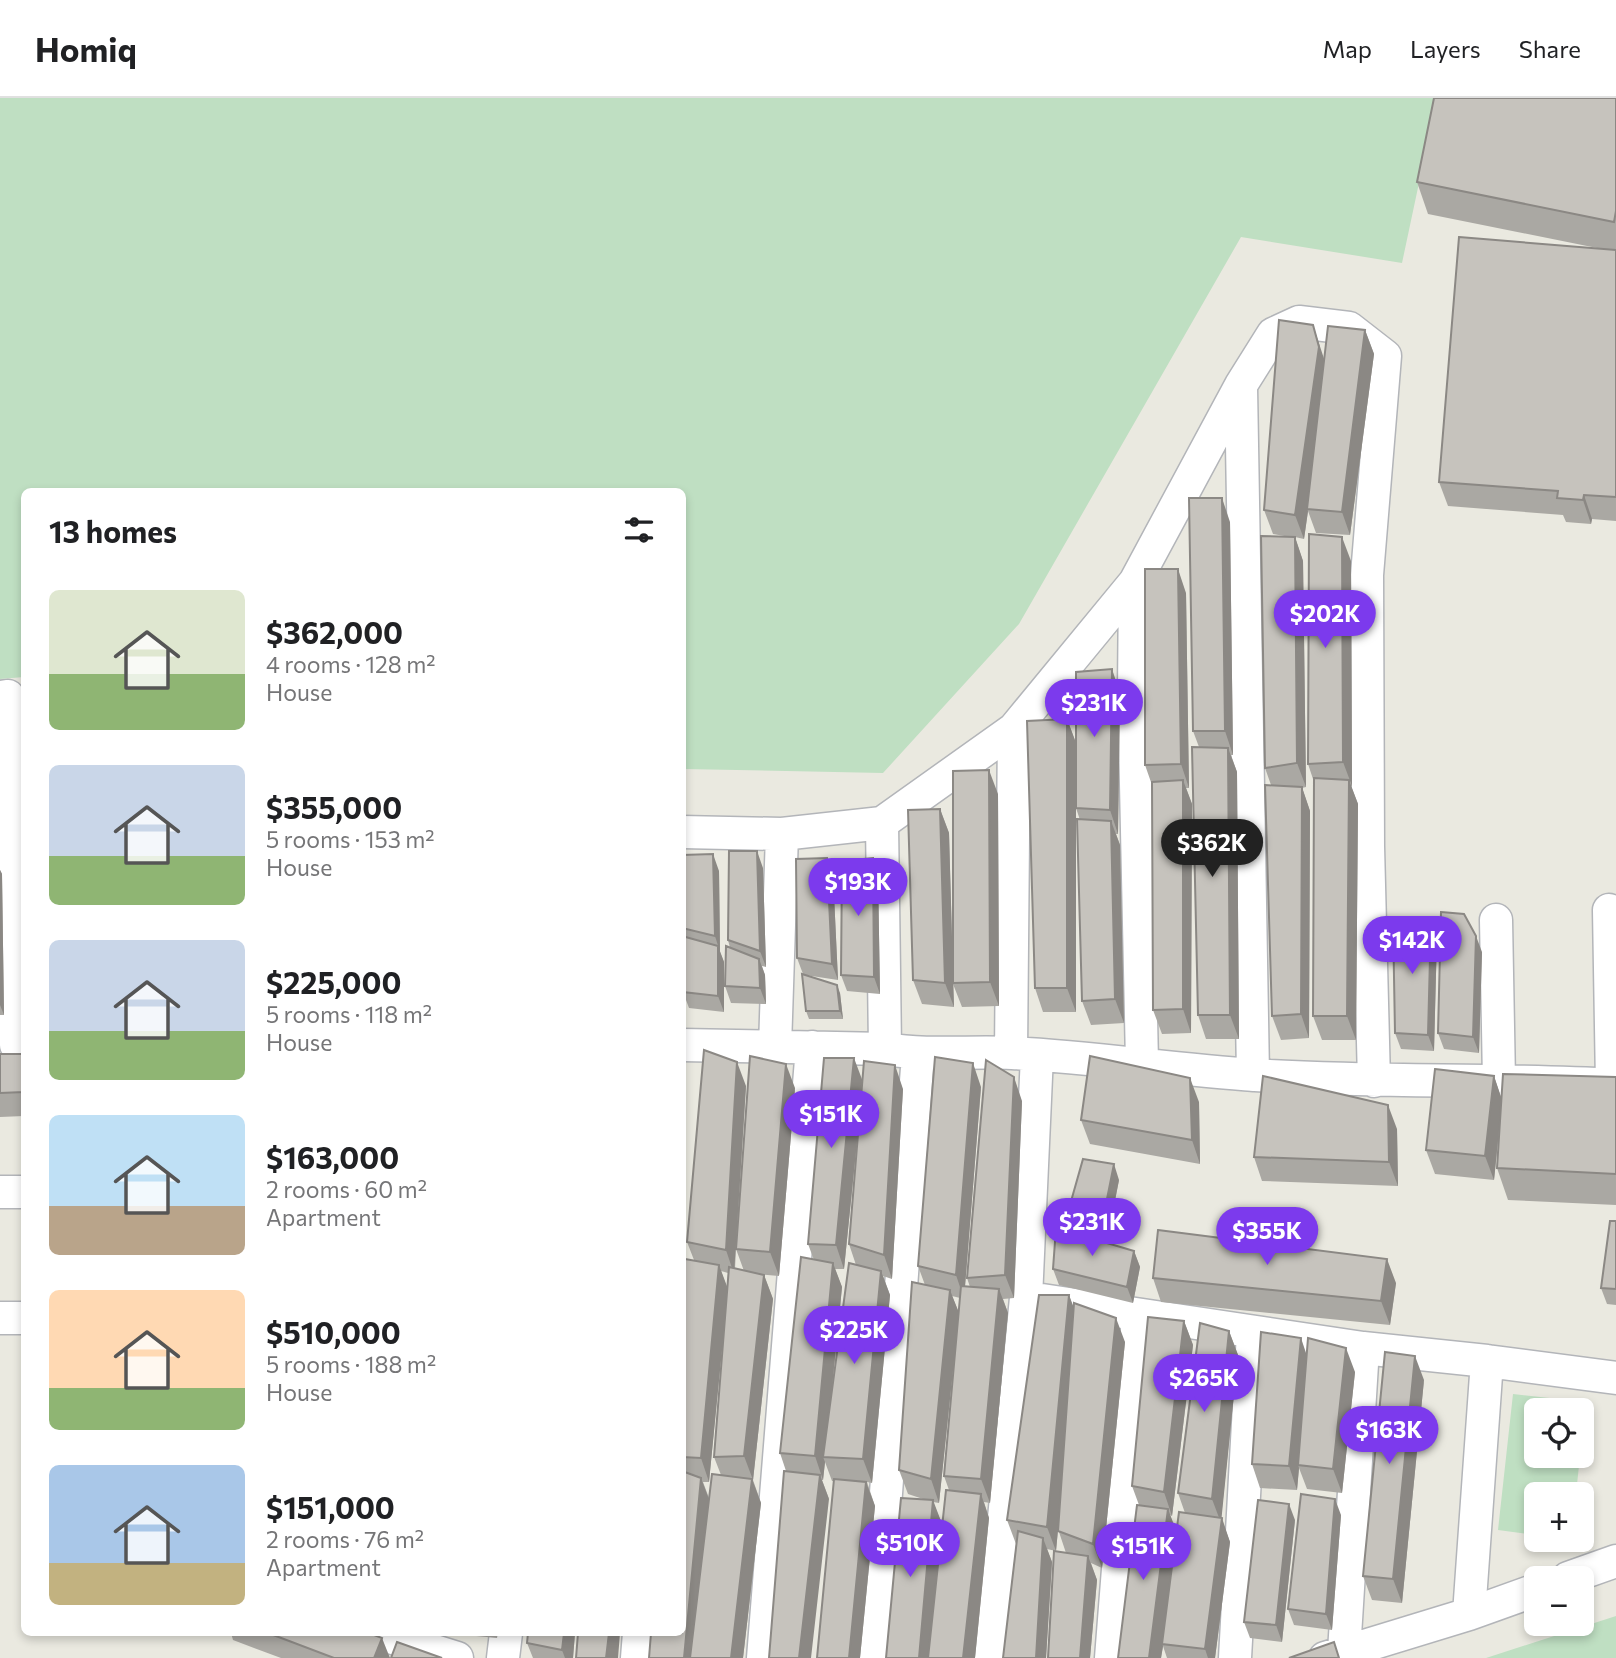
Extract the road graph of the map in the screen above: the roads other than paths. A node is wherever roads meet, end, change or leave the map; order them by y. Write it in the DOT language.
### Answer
graph roads {
  1 [pos="1241,385"];
  2 [pos="1135,582"];
  3 [pos="0,697"];
  4 [pos="1014,729"];
  5 [pos="882,822"];
  6 [pos="686,832"];
  7 [pos="782,834"];
  8 [pos="1609,910"];
  9 [pos="1496,920"];
  10 [pos="686,1045"];
  11 [pos="13,1046"];
  12 [pos="775,1046"];
  13 [pos="812,1046"];
  14 [pos="886,1049"];
  15 [pos="918,1054"];
  16 [pos="1024,1054"];
  17 [pos="1142,1063"];
  18 [pos="1253,1075"];
  19 [pos="1374,1081"];
  20 [pos="1499,1081"];
  21 [pos="1614,1085"];
  22 [pos="0,1192"];
  23 [pos="21,1192"];
  24 [pos="1026,1298"];
  25 [pos="1138,1315"];
  26 [pos="0,1318"];
  27 [pos="21,1318"];
  28 [pos="1253,1333"];
  29 [pos="1363,1348"];
  30 [pos="1487,1361"];
  31 [pos="1616,1378"];
  32 [pos="1616,1561"];
  33 [pos="1594,1569"];
  34 [pos="1524,1594"];
  35 [pos="1469,1614"];
  36 [pos="391,1636"];
  37 [pos="506,1636"];
  38 [pos="639,1636"];
  39 [pos="1334,1655"];
  40 [pos="457,1658"];
  41 [pos="503,1658"];
  42 [pos="638,1658"];
  43 [pos="763,1658"];
  44 [pos="874,1658"];
  45 [pos="990,1658"];
  46 [pos="1111,1658"];
  47 [pos="1235,1658"];
  1 -- 2 [label="street"];
  1 -- 18 [label="street"];
  1 -- 19 [label="street"];
  2 -- 4 [label="street"];
  2 -- 17 [label="street"];
  3 -- 11 [label="street"];
  4 -- 5 [label="street"];
  4 -- 16 [label="street"];
  5 -- 7 [label="street"];
  5 -- 14 [label="street"];
  6 -- 7 [label="street"];
  7 -- 12 [label="street"];
  8 -- 21 [label="street"];
  9 -- 20 [label="street"];
  10 -- 12 [label="street"];
  12 -- 13 [label="street"];
  13 -- 14 [label="street"];
  13 -- 43 [label="street"];
  14 -- 15 [label="street"];
  15 -- 16 [label="street"];
  15 -- 44 [label="street"];
  16 -- 17 [label="street"];
  16 -- 24 [label="street"];
  17 -- 18 [label="street"];
  18 -- 19 [label="street"];
  19 -- 20 [label="street"];
  20 -- 21 [label="street"];
  22 -- 23 [label="street"];
  24 -- 25 [label="street"];
  24 -- 45 [label="street"];
  25 -- 28 [label="street"];
  25 -- 46 [label="street"];
  26 -- 27 [label="street"];
  28 -- 29 [label="street"];
  28 -- 47 [label="street"];
  29 -- 30 [label="street"];
  29 -- 39 [label="street"];
  30 -- 31 [label="street"];
  30 -- 35 [label="street"];
  32 -- 33 [label="street"];
  34 -- 35 [label="street"];
  35 -- 39 [label="street"];
  36 -- 40 [label="street"];
  37 -- 41 [label="street"];
  38 -- 42 [label="street"];
}
